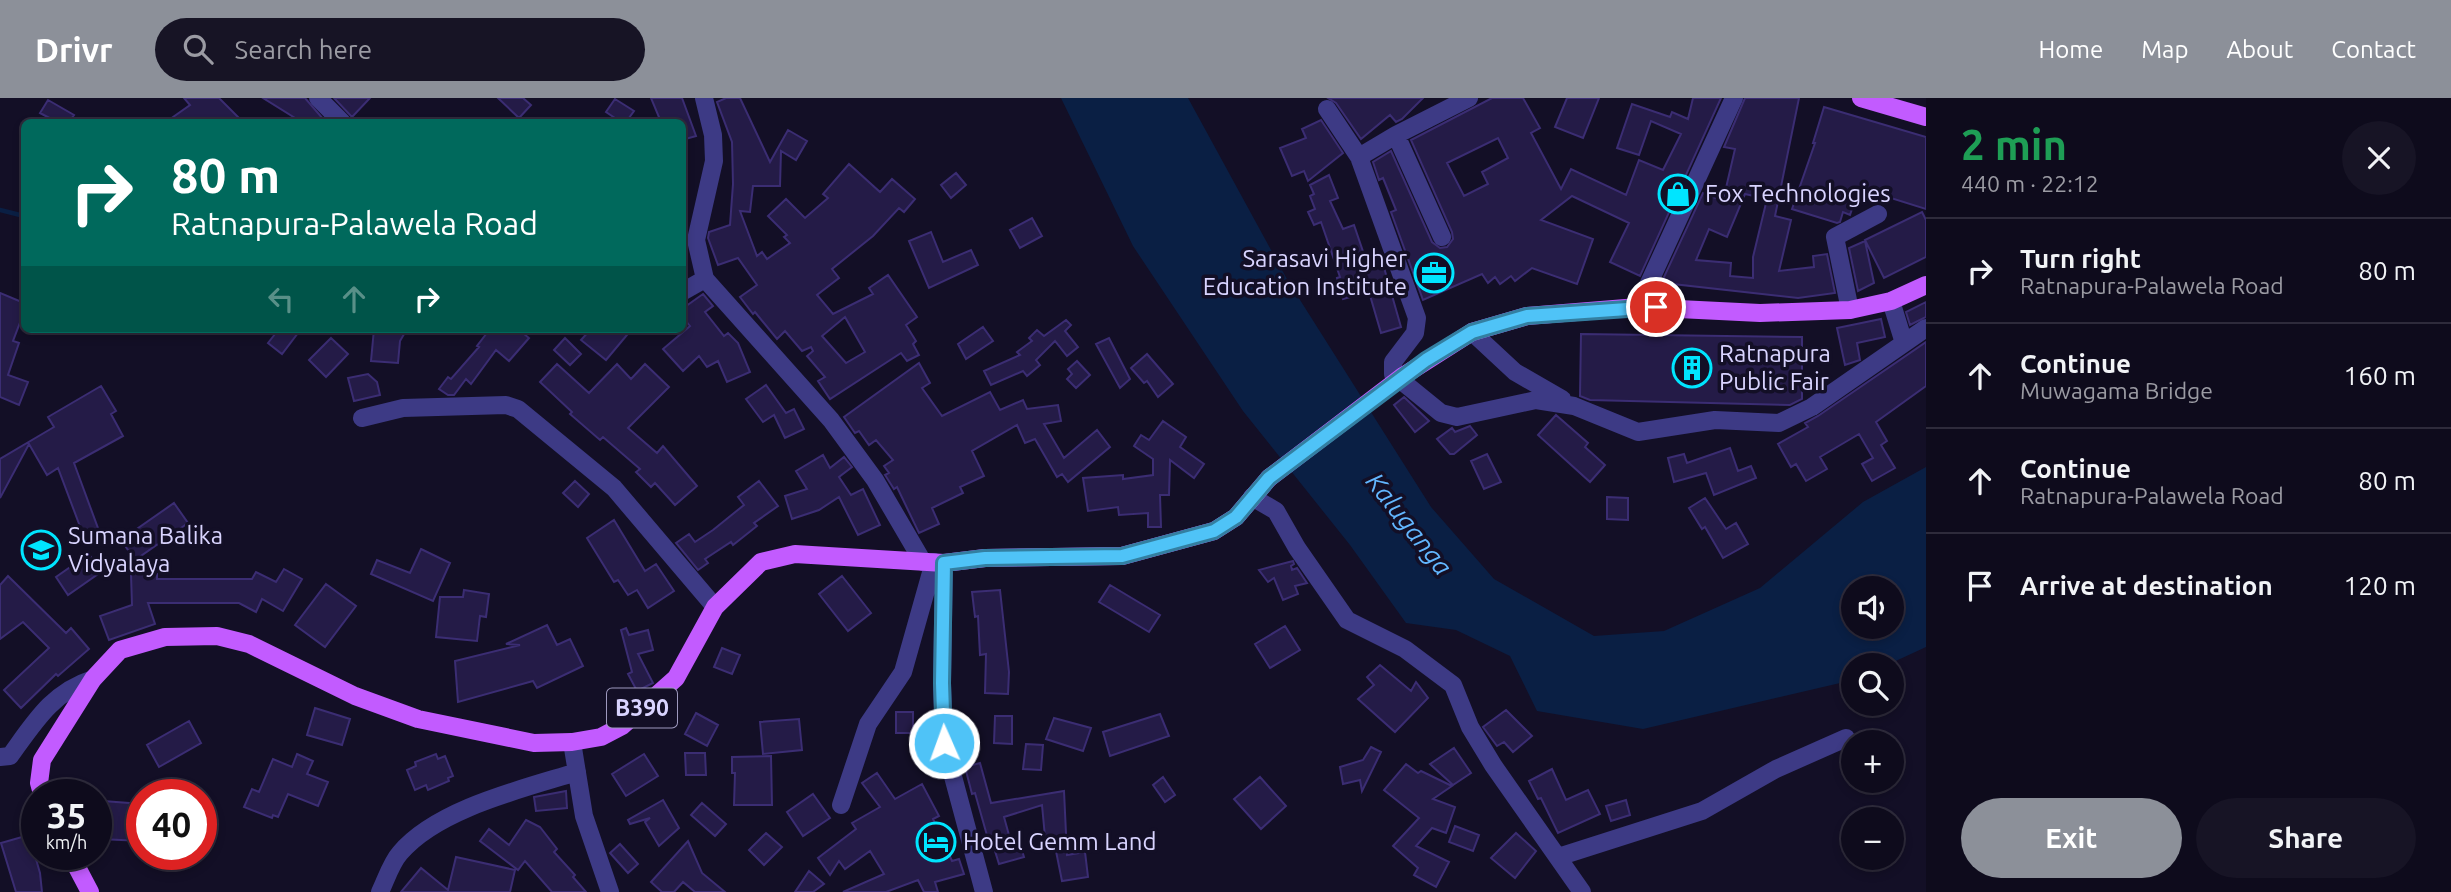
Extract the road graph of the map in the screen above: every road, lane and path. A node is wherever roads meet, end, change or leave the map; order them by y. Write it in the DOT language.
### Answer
graph roads {
  1 [pos="318,98"];
  2 [pos="704,98"];
  3 [pos="1469,98"];
  4 [pos="1734,98"];
  5 [pos="1861,98"];
  6 [pos="1326,109"];
  7 [pos="1926,117"];
  8 [pos="339,119"];
  9 [pos="1396,135"];
  10 [pos="1359,157"];
  11 [pos="1878,214"];
  12 [pos="1442,237"];
  13 [pos="689,239"];
  14 [pos="705,279"];
  15 [pos="1926,285"];
  16 [pos="686,290"];
  17 [pos="1891,301"];
  18 [pos="1638,307"];
  19 [pos="1850,310"];
  20 [pos="1926,328"];
  21 [pos="1472,332"];
  22 [pos="1903,343"];
  23 [pos="1574,406"];
  24 [pos="362,418"];
  25 [pos="1252,497"];
  26 [pos="934,562"];
  27 [pos="715,607"];
  28 [pos="93,678"];
  29 [pos="1841,740"];
  30 [pos="572,743"];
  31 [pos="0,757"];
  32 [pos="577,772"];
  33 [pos="40,779"];
  34 [pos="841,805"];
  35 [pos="1558,857"];
  36 [pos="78,870"];
  37 [pos="90,892"];
  38 [pos="380,892"];
  39 [pos="610,892"];
  40 [pos="984,892"];
  41 [pos="1582,892"];
  1 -- 8 [label="street"];
  2 -- 13 [label="street"];
  3 -- 9 [label="street"];
  4 -- 18 [label="street"];
  5 -- 7 [label="main road"];
  6 -- 10 [label="street"];
  9 -- 10 [label="street"];
  9 -- 12 [label="street"];
  10 -- 23 [label="street"];
  11 -- 19 [label="street"];
  13 -- 14 [label="street"];
  14 -- 16 [label="street"];
  14 -- 26 [label="street"];
  15 -- 17 [label="main road, B390"];
  17 -- 19 [label="main road, B390"];
  17 -- 22 [label="street"];
  18 -- 19 [label="main road, B390"];
  18 -- 21 [label="main road, B390"];
  20 -- 22 [label="street"];
  21 -- 23 [label="street"];
  21 -- 25 [label="main road, B390, bridge"];
  22 -- 23 [label="street"];
  24 -- 27 [label="street"];
  25 -- 26 [label="main road, B390"];
  25 -- 35 [label="street"];
  26 -- 27 [label="main road, B390"];
  26 -- 34 [label="street"];
  26 -- 40 [label="street"];
  27 -- 30 [label="main road, B390"];
  28 -- 30 [label="main road, B390"];
  28 -- 31 [label="street"];
  28 -- 33 [label="main road, B390"];
  29 -- 35 [label="street"];
  30 -- 32 [label="street"];
  32 -- 38 [label="street"];
  32 -- 39 [label="street"];
  35 -- 41 [label="street"];
  36 -- 37 [label="main road"];
}
